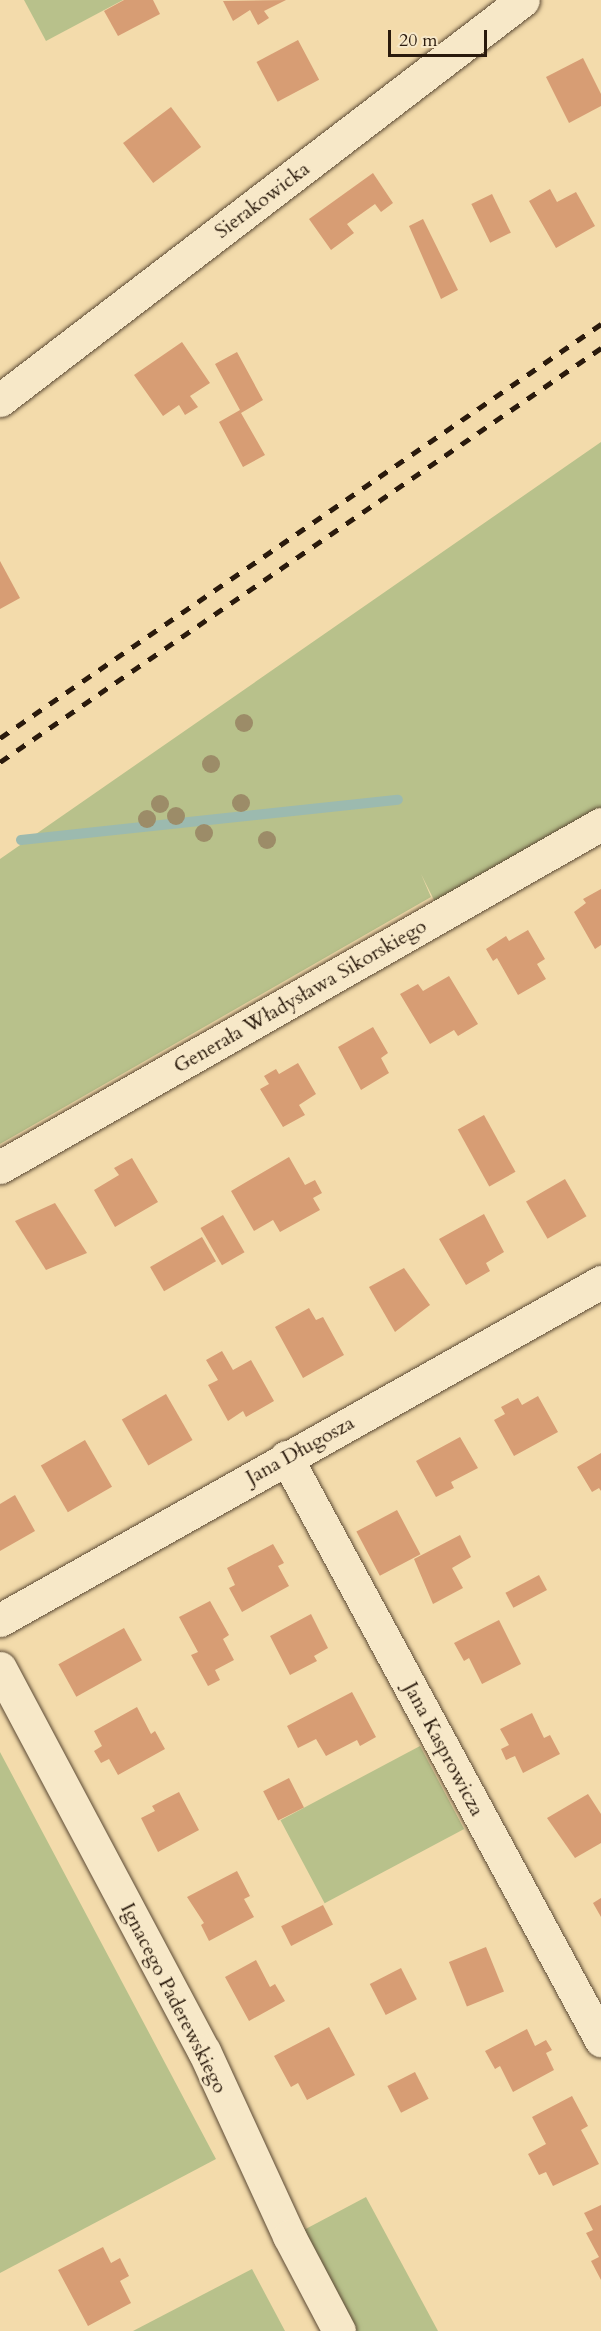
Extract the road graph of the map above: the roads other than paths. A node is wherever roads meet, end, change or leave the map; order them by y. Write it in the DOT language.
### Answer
graph roads {
  1 [pos="523,0"];
  2 [pos="0,400"];
  3 [pos="601,824"];
  4 [pos="0,1167"];
  5 [pos="601,1282"];
  6 [pos="286,1457"];
  7 [pos="0,1620"];
  8 [pos="0,1668"];
  9 [pos="601,2040"];
  10 [pos="339,2331"];
  1 -- 2 [label="street, Sierakowicka"];
  3 -- 4 [label="street, Generała Władysława Sikorskiego"];
  5 -- 6 [label="street, Jana Długosza"];
  6 -- 7 [label="street, Jana Długosza"];
  6 -- 9 [label="street, Jana Kasprowicza"];
  8 -- 10 [label="street, Ignacego Paderewskiego"];
}
